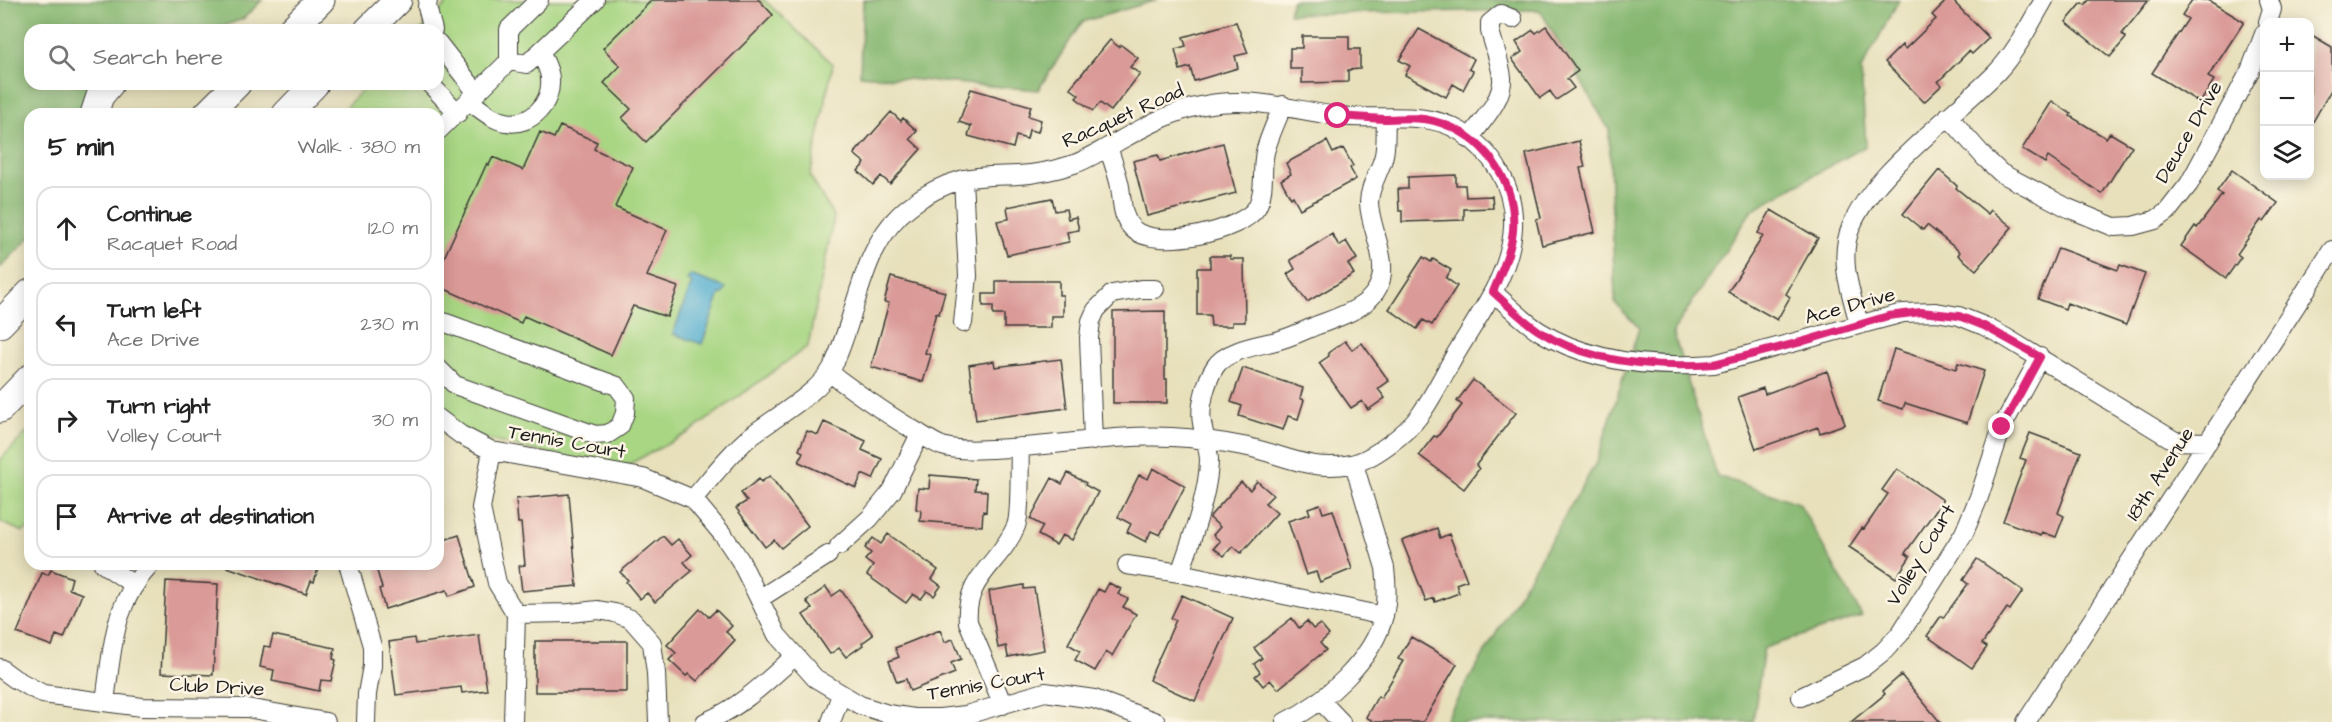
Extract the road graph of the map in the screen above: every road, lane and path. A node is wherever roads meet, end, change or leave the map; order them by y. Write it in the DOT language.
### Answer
graph roads {
  1 [pos="321,0"];
  2 [pos="398,0"];
  3 [pos="428,0"];
  4 [pos="539,0"];
  5 [pos="595,0"];
  6 [pos="2044,0"];
  7 [pos="2270,0"];
  8 [pos="2269,18"];
  9 [pos="1513,20"];
  10 [pos="294,24"];
  11 [pos="374,24"];
  12 [pos="432,24"];
  13 [pos="2260,46"];
  14 [pos="540,52"];
  15 [pos="444,55"];
  16 [pos="509,61"];
  17 [pos="105,90"];
  18 [pos="231,90"];
  19 [pos="309,90"];
  20 [pos="443,90"];
  21 [pos="468,102"];
  22 [pos="1283,105"];
  23 [pos="96,108"];
  24 [pos="213,108"];
  25 [pos="292,108"];
  26 [pos="1948,116"];
  27 [pos="1386,119"];
  28 [pos="444,126"];
  29 [pos="1469,139"];
  30 [pos="1108,147"];
  31 [pos="963,179"];
  32 [pos="2332,250"];
  33 [pos="1155,290"];
  34 [pos="1493,292"];
  35 [pos="24,299"];
  36 [pos="444,322"];
  37 [pos="963,323"];
  38 [pos="0,324"];
  39 [pos="1859,325"];
  40 [pos="2040,357"];
  41 [pos="830,373"];
  42 [pos="444,374"];
  43 [pos="24,386"];
  44 [pos="0,409"];
  45 [pos="444,422"];
  46 [pos="920,434"];
  47 [pos="1205,440"];
  48 [pos="1094,441"];
  49 [pos="2208,442"];
  50 [pos="1020,447"];
  51 [pos="492,451"];
  52 [pos="1354,464"];
  53 [pos="693,499"];
  54 [pos="1127,565"];
  55 [pos="112,570"];
  56 [pos="147,570"];
  57 [pos="350,570"];
  58 [pos="1180,573"];
  59 [pos="134,585"];
  60 [pos="759,599"];
  61 [pos="516,614"];
  62 [pos="1384,616"];
  63 [pos="795,656"];
  64 [pos="0,668"];
  65 [pos="841,695"];
  66 [pos="1801,697"];
  67 [pos="1320,700"];
  68 [pos="105,701"];
  69 [pos="1003,705"];
  70 [pos="948,719"];
  71 [pos="326,722"];
  72 [pos="366,722"];
  73 [pos="513,722"];
  74 [pos="658,722"];
  75 [pos="705,722"];
  76 [pos="831,722"];
  77 [pos="1156,722"];
  78 [pos="1285,722"];
  79 [pos="1341,722"];
  80 [pos="2026,722"];
  1 -- 10 [label="highway"];
  2 -- 11 [label="highway"];
  3 -- 12 [label="street"];
  4 -- 16 [label="street"];
  5 -- 14 [label="street"];
  6 -- 26 [label="street"];
  7 -- 8 [label="street"];
  9 -- 29 [label="street"];
  13 -- 26 [label="street, Deuce Drive"];
  14 -- 16 [label="street"];
  14 -- 21 [label="street"];
  15 -- 21 [label="street"];
  16 -- 21 [label="street"];
  17 -- 23 [label="highway"];
  18 -- 24 [label="highway"];
  19 -- 25 [label="highway"];
  20 -- 21 [label="street"];
  21 -- 28 [label="street"];
  22 -- 27 [label="street, Racquet Road"];
  22 -- 30 [label="street, Racquet Road"];
  22 -- 30 [label="street"];
  26 -- 39 [label="street"];
  27 -- 29 [label="street, Racquet Road"];
  27 -- 47 [label="street"];
  29 -- 34 [label="street, Racquet Road"];
  30 -- 31 [label="street, Racquet Road"];
  31 -- 37 [label="street"];
  31 -- 41 [label="street, Racquet Road"];
  32 -- 49 [label="street, 18th Avenue"];
  33 -- 48 [label="street"];
  34 -- 39 [label="street, Ace Drive"];
  34 -- 52 [label="street, Racquet Road"];
  35 -- 38 [label="highway"];
  36 -- 42 [label="street"];
  39 -- 40 [label="street, Ace Drive"];
  40 -- 49 [label="street, Ace Drive"];
  40 -- 66 [label="street, Volley Court"];
  41 -- 46 [label="street, Racquet Road"];
  41 -- 53 [label="street, Racquet Road"];
  43 -- 44 [label="highway"];
  45 -- 51 [label="street, Tennis Court"];
  46 -- 50 [label="street, Racquet Road"];
  46 -- 60 [label="street"];
  47 -- 48 [label="street, Racquet Road"];
  47 -- 52 [label="street, Racquet Road"];
  47 -- 58 [label="street"];
  48 -- 50 [label="street, Racquet Road"];
  49 -- 80 [label="street, 18th Avenue"];
  50 -- 69 [label="street"];
  51 -- 53 [label="street, Tennis Court"];
  51 -- 61 [label="street"];
  52 -- 62 [label="street"];
  53 -- 60 [label="street, Tennis Court"];
  54 -- 58 [label="street"];
  55 -- 59 [label="street"];
  56 -- 59 [label="street"];
  57 -- 72 [label="street"];
  58 -- 62 [label="street"];
  59 -- 68 [label="street"];
  60 -- 63 [label="street, Tennis Court"];
  61 -- 73 [label="street"];
  61 -- 74 [label="street"];
  62 -- 67 [label="street"];
  63 -- 65 [label="street, Tennis Court"];
  63 -- 75 [label="street"];
  64 -- 68 [label="street"];
  65 -- 70 [label="street, Tennis Court"];
  65 -- 76 [label="street"];
  67 -- 78 [label="street"];
  67 -- 79 [label="street"];
  68 -- 71 [label="street, Club Drive"];
  69 -- 70 [label="street, Tennis Court"];
  69 -- 77 [label="street, Tennis Court"];
}
